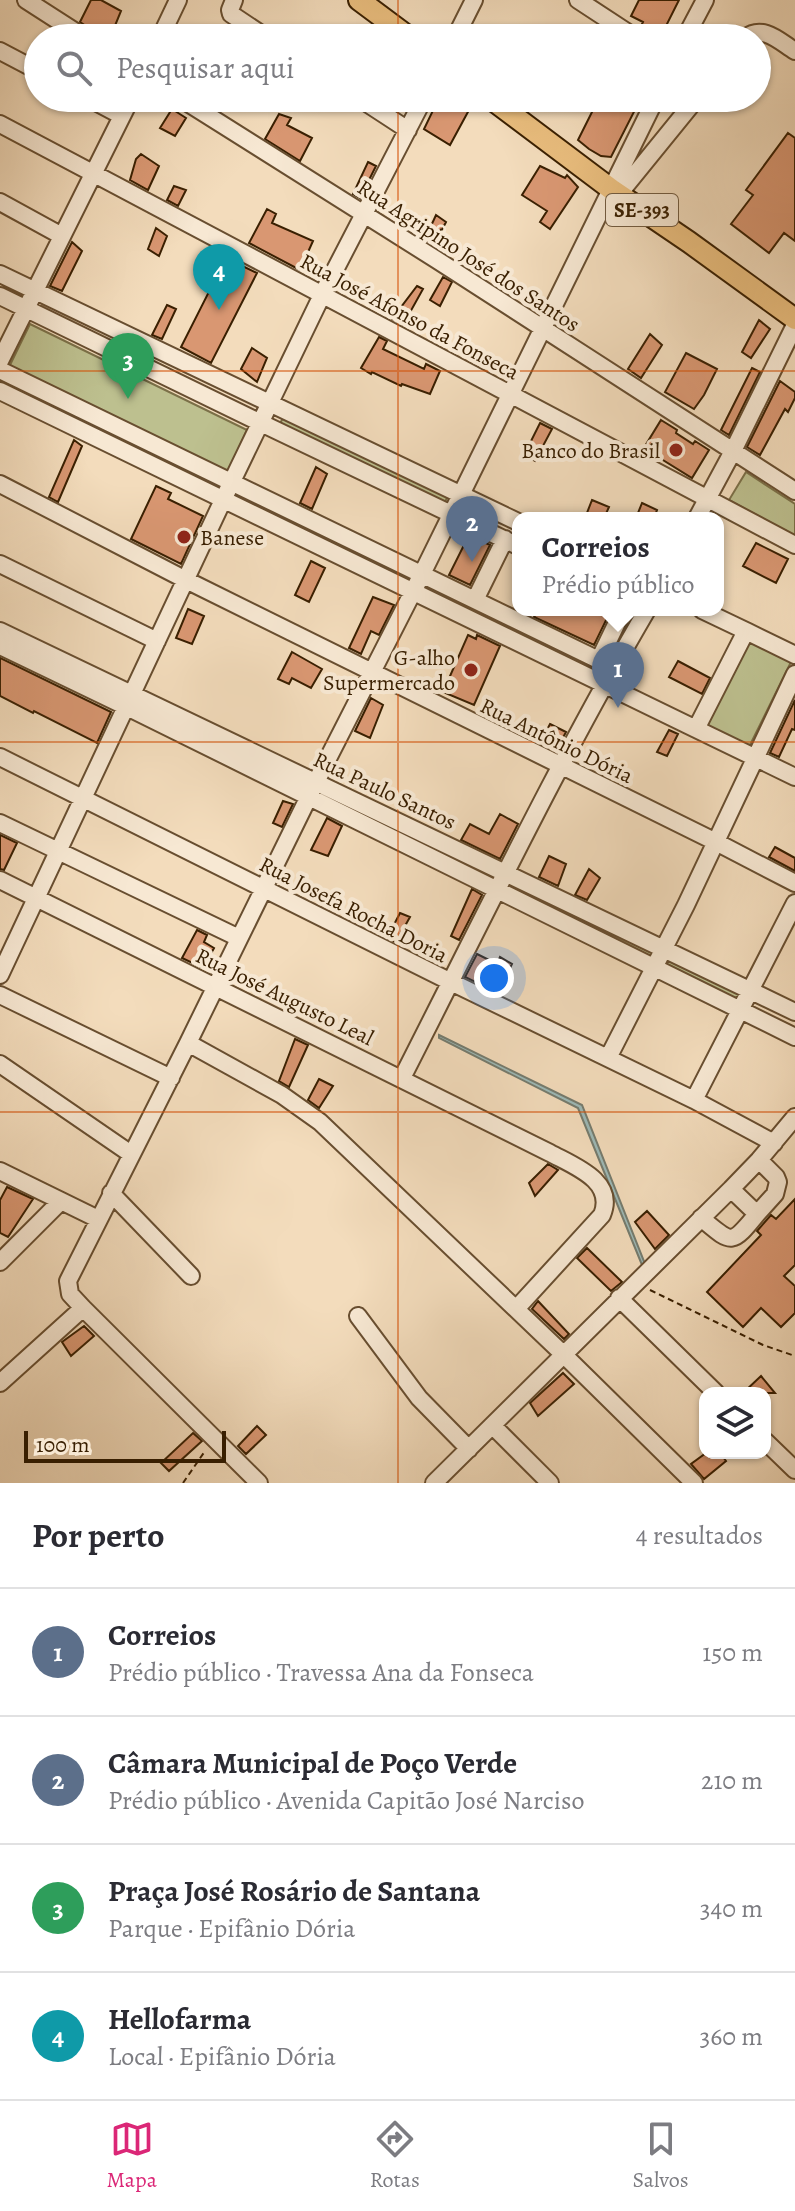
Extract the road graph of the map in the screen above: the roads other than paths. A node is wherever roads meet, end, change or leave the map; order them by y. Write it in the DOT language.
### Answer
graph roads {
  1 [pos="26,0"];
  2 [pos="234,0"];
  3 [pos="359,0"];
  4 [pos="474,0"];
  5 [pos="578,0"];
  6 [pos="705,0"];
  7 [pos="177,1"];
  8 [pos="63,24"];
  9 [pos="166,24"];
  10 [pos="246,24"];
  11 [pos="391,24"];
  12 [pos="462,24"];
  13 [pos="615,24"];
  14 [pos="692,24"];
  15 [pos="771,35"];
  16 [pos="0,51"];
  17 [pos="795,51"];
  18 [pos="24,64"];
  19 [pos="114,112"];
  20 [pos="124,112"];
  21 [pos="202,112"];
  22 [pos="380,112"];
  23 [pos="417,112"];
  24 [pos="509,112"];
  25 [pos="650,112"];
  26 [pos="685,112"];
  27 [pos="122,116"];
  28 [pos="0,124"];
  29 [pos="408,130"];
  30 [pos="93,172"];
  31 [pos="615,192"];
  32 [pos="0,202"];
  33 [pos="364,214"];
  34 [pos="62,236"];
  35 [pos="0,274"];
  36 [pos="35,291"];
  37 [pos="322,295"];
  38 [pos="0,296"];
  39 [pos="26,309"];
  40 [pos="91,317"];
  41 [pos="795,322"];
  42 [pos="541,328"];
  43 [pos="81,336"];
  44 [pos="0,361"];
  45 [pos="0,370"];
  46 [pos="0,391"];
  47 [pos="509,393"];
  48 [pos="51,395"];
  49 [pos="270,404"];
  50 [pos="44,412"];
  51 [pos="261,423"];
  52 [pos="733,451"];
  53 [pos="231,483"];
  54 [pos="0,484"];
  55 [pos="795,491"];
  56 [pos="461,495"];
  57 [pos="707,498"];
  58 [pos="223,500"];
  59 [pos="700,512"];
  60 [pos="452,514"];
  61 [pos="512,519"];
  62 [pos="511,542"];
  63 [pos="795,545"];
  64 [pos="0,564"];
  65 [pos="422,574"];
  66 [pos="186,580"];
  67 [pos="412,593"];
  68 [pos="475,600"];
  69 [pos="512,612"];
  70 [pos="621,616"];
  71 [pos="642,616"];
  72 [pos="715,616"];
  73 [pos="529,617"];
  74 [pos="0,631"];
  75 [pos="746,631"];
  76 [pos="157,641"];
  77 [pos="517,643"];
  78 [pos="0,646"];
  79 [pos="795,655"];
  80 [pos="606,663"];
  81 [pos="371,671"];
  82 [pos="795,674"];
  83 [pos="604,685"];
  84 [pos="130,701"];
  85 [pos="696,729"];
  86 [pos="0,757"];
  87 [pos="755,758"];
  88 [pos="561,766"];
  89 [pos="795,777"];
  90 [pos="312,789"];
  91 [pos="84,800"];
  92 [pos="0,823"];
  93 [pos="716,842"];
  94 [pos="59,852"];
  95 [pos="506,872"];
  96 [pos="0,880"];
  97 [pos="795,883"];
  98 [pos="264,888"];
  99 [pos="497,890"];
  100 [pos="38,898"];
  101 [pos="795,903"];
  102 [pos="239,938"];
  103 [pos="664,949"];
  104 [pos="654,967"];
  105 [pos="0,975"];
  106 [pos="451,982"];
  107 [pos="216,987"];
  108 [pos="751,990"];
  109 [pos="0,995"];
  110 [pos="740,1011"];
  111 [pos="795,1012"];
  112 [pos="795,1037"];
  113 [pos="188,1043"];
  114 [pos="608,1058"];
  115 [pos="0,1064"];
  116 [pos="171,1078"];
  117 [pos="402,1078"];
  118 [pos="694,1100"];
  119 [pos="795,1117"];
  120 [pos="774,1143"];
  121 [pos="131,1154"];
  122 [pos="759,1160"];
  123 [pos="0,1171"];
  124 [pos="731,1189"];
  125 [pos="111,1193"];
  126 [pos="61,1201"];
  127 [pos="757,1214"];
  128 [pos="701,1218"];
  129 [pos="98,1219"];
  130 [pos="0,1262"];
  131 [pos="191,1276"];
  132 [pos="619,1298"];
  133 [pos="83,1308"];
  134 [pos="516,1309"];
  135 [pos="358,1316"];
  136 [pos="563,1354"];
  137 [pos="0,1383"];
  138 [pos="710,1387"];
  139 [pos="493,1426"];
  140 [pos="771,1447"];
  141 [pos="469,1449"];
  142 [pos="795,1470"];
  143 [pos="259,1483"];
  144 [pos="434,1483"];
  145 [pos="550,1483"];
  146 [pos="694,1483"];
  1 -- 8 [label="street"];
  2 -- 10 [label="street"];
  3 -- 11 [label="main road"];
  4 -- 12 [label="street"];
  5 -- 13 [label="street"];
  6 -- 14 [label="street"];
  7 -- 9 [label="street"];
  15 -- 17 [label="street"];
  16 -- 18 [label="street"];
  19 -- 27 [label="street"];
  20 -- 27 [label="street"];
  21 -- 33 [label="street, Rua Agripino José dos Santos"];
  22 -- 29 [label="street"];
  23 -- 29 [label="street"];
  24 -- 31 [label="main road, SE-393"];
  25 -- 31 [label="street"];
  26 -- 31 [label="street"];
  27 -- 30 [label="street"];
  28 -- 30 [label="street, Rua José Afonso da Fonseca"];
  29 -- 33 [label="street"];
  30 -- 34 [label="street"];
  30 -- 37 [label="street, Rua José Afonso da Fonseca"];
  31 -- 41 [label="main road, SE-393"];
  31 -- 42 [label="street"];
  32 -- 34 [label="street"];
  33 -- 37 [label="street"];
  33 -- 42 [label="street, Rua Agripino José dos Santos"];
  34 -- 36 [label="street"];
  35 -- 36 [label="street"];
  36 -- 39 [label="street"];
  36 -- 40 [label="street"];
  37 -- 47 [label="street, Rua José Afonso da Fonseca"];
  37 -- 49 [label="street"];
  38 -- 39 [label="street"];
  39 -- 43 [label="street"];
  39 -- 44 [label="street"];
  40 -- 43 [label="street"];
  40 -- 49 [label="street"];
  41 -- 52 [label="street"];
  42 -- 47 [label="street"];
  42 -- 52 [label="street, Rua Agripino José dos Santos"];
  43 -- 51 [label="street"];
  45 -- 48 [label="street"];
  46 -- 50 [label="street"];
  47 -- 56 [label="street"];
  47 -- 57 [label="street, Rua José Afonso da Fonseca"];
  48 -- 50 [label="street"];
  48 -- 53 [label="street"];
  49 -- 51 [label="street"];
  49 -- 56 [label="street"];
  50 -- 58 [label="street"];
  51 -- 53 [label="street"];
  51 -- 60 [label="street"];
  52 -- 55 [label="street, Rua Agripino José dos Santos"];
  52 -- 57 [label="street"];
  53 -- 58 [label="street"];
  53 -- 65 [label="street"];
  54 -- 66 [label="street, Rua Antônio Dória"];
  56 -- 60 [label="street"];
  56 -- 61 [label="street"];
  57 -- 59 [label="street"];
  57 -- 63 [label="street, Rua José Afonso da Fonseca"];
  58 -- 66 [label="street"];
  58 -- 67 [label="street"];
  60 -- 62 [label="street"];
  60 -- 65 [label="street"];
  62 -- 68 [label="street"];
  64 -- 76 [label="street"];
  65 -- 67 [label="street"];
  65 -- 68 [label="street"];
  66 -- 76 [label="street"];
  66 -- 81 [label="street, Rua Antônio Dória"];
  67 -- 77 [label="street"];
  67 -- 81 [label="street"];
  68 -- 69 [label="street"];
  70 -- 80 [label="street"];
  71 -- 80 [label="street"];
  72 -- 75 [label="street"];
  73 -- 77 [label="street"];
  73 -- 80 [label="street"];
  74 -- 84 [label="street, Rua Paulo Santos"];
  75 -- 79 [label="street"];
  75 -- 85 [label="street"];
  76 -- 84 [label="street"];
  77 -- 83 [label="street"];
  78 -- 84 [label="street, Rua Paulo Santos"];
  80 -- 83 [label="street"];
  81 -- 88 [label="street, Rua Antônio Dória"];
  81 -- 90 [label="street"];
  82 -- 87 [label="street"];
  83 -- 85 [label="street"];
  83 -- 88 [label="street"];
  84 -- 90 [label="street, Rua Paulo Santos"];
  84 -- 91 [label="street"];
  85 -- 87 [label="street"];
  86 -- 91 [label="street, Rua Josefa Rocha Doria"];
  87 -- 89 [label="street"];
  87 -- 93 [label="street"];
  88 -- 93 [label="street, Rua Antônio Dória"];
  88 -- 95 [label="street"];
  90 -- 95 [label="street, Rua Paulo Santos"];
  90 -- 98 [label="street"];
  90 -- 99 [label="street, Rua Paulo Santos"];
  91 -- 94 [label="street"];
  91 -- 98 [label="street, Rua Josefa Rocha Doria"];
  92 -- 94 [label="street"];
  93 -- 97 [label="street, Rua Antônio Dória"];
  93 -- 103 [label="street"];
  94 -- 100 [label="street"];
  94 -- 102 [label="street"];
  95 -- 99 [label="street"];
  95 -- 103 [label="street, Rua Paulo Santos"];
  96 -- 100 [label="street, Rua José Augusto Leal"];
  98 -- 102 [label="street"];
  98 -- 106 [label="street, Rua Josefa Rocha Doria"];
  99 -- 104 [label="street, Rua Paulo Santos"];
  99 -- 106 [label="street"];
  100 -- 105 [label="street"];
  100 -- 107 [label="street, Rua José Augusto Leal"];
  101 -- 108 [label="street"];
  102 -- 107 [label="street"];
  103 -- 104 [label="street"];
  103 -- 108 [label="street, Rua Paulo Santos"];
  104 -- 110 [label="street, Rua Paulo Santos"];
  104 -- 114 [label="street"];
  106 -- 114 [label="street, Rua Josefa Rocha Doria"];
  106 -- 117 [label="street"];
  107 -- 113 [label="street"];
  107 -- 117 [label="street, Rua José Augusto Leal"];
  108 -- 110 [label="street"];
  108 -- 111 [label="street, Rua Paulo Santos"];
  109 -- 116 [label="street"];
  110 -- 112 [label="street, Rua Paulo Santos"];
  110 -- 118 [label="street"];
  113 -- 116 [label="street"];
  113 -- 134 [label="street"];
  114 -- 118 [label="street, Rua Josefa Rocha Doria"];
  115 -- 121 [label="street"];
  116 -- 121 [label="street"];
  117 -- 134 [label="street, Rua José Augusto Leal"];
  118 -- 120 [label="street, Rua Josefa Rocha Doria"];
  119 -- 120 [label="street"];
  120 -- 122 [label="street"];
  121 -- 125 [label="street"];
  122 -- 124 [label="street"];
  122 -- 127 [label="street"];
  123 -- 126 [label="street"];
  124 -- 127 [label="street"];
  124 -- 128 [label="street"];
  125 -- 129 [label="street"];
  125 -- 131 [label="street"];
  126 -- 129 [label="street"];
  126 -- 130 [label="street"];
  127 -- 128 [label="street"];
  128 -- 132 [label="street"];
  129 -- 133 [label="street"];
  132 -- 136 [label="street"];
  132 -- 138 [label="street"];
  133 -- 137 [label="street"];
  133 -- 143 [label="street"];
  134 -- 136 [label="street"];
  135 -- 141 [label="street"];
  136 -- 139 [label="street"];
  136 -- 146 [label="street"];
  139 -- 141 [label="street"];
  139 -- 145 [label="street"];
  140 -- 142 [label="street"];
  141 -- 144 [label="street"];
}
